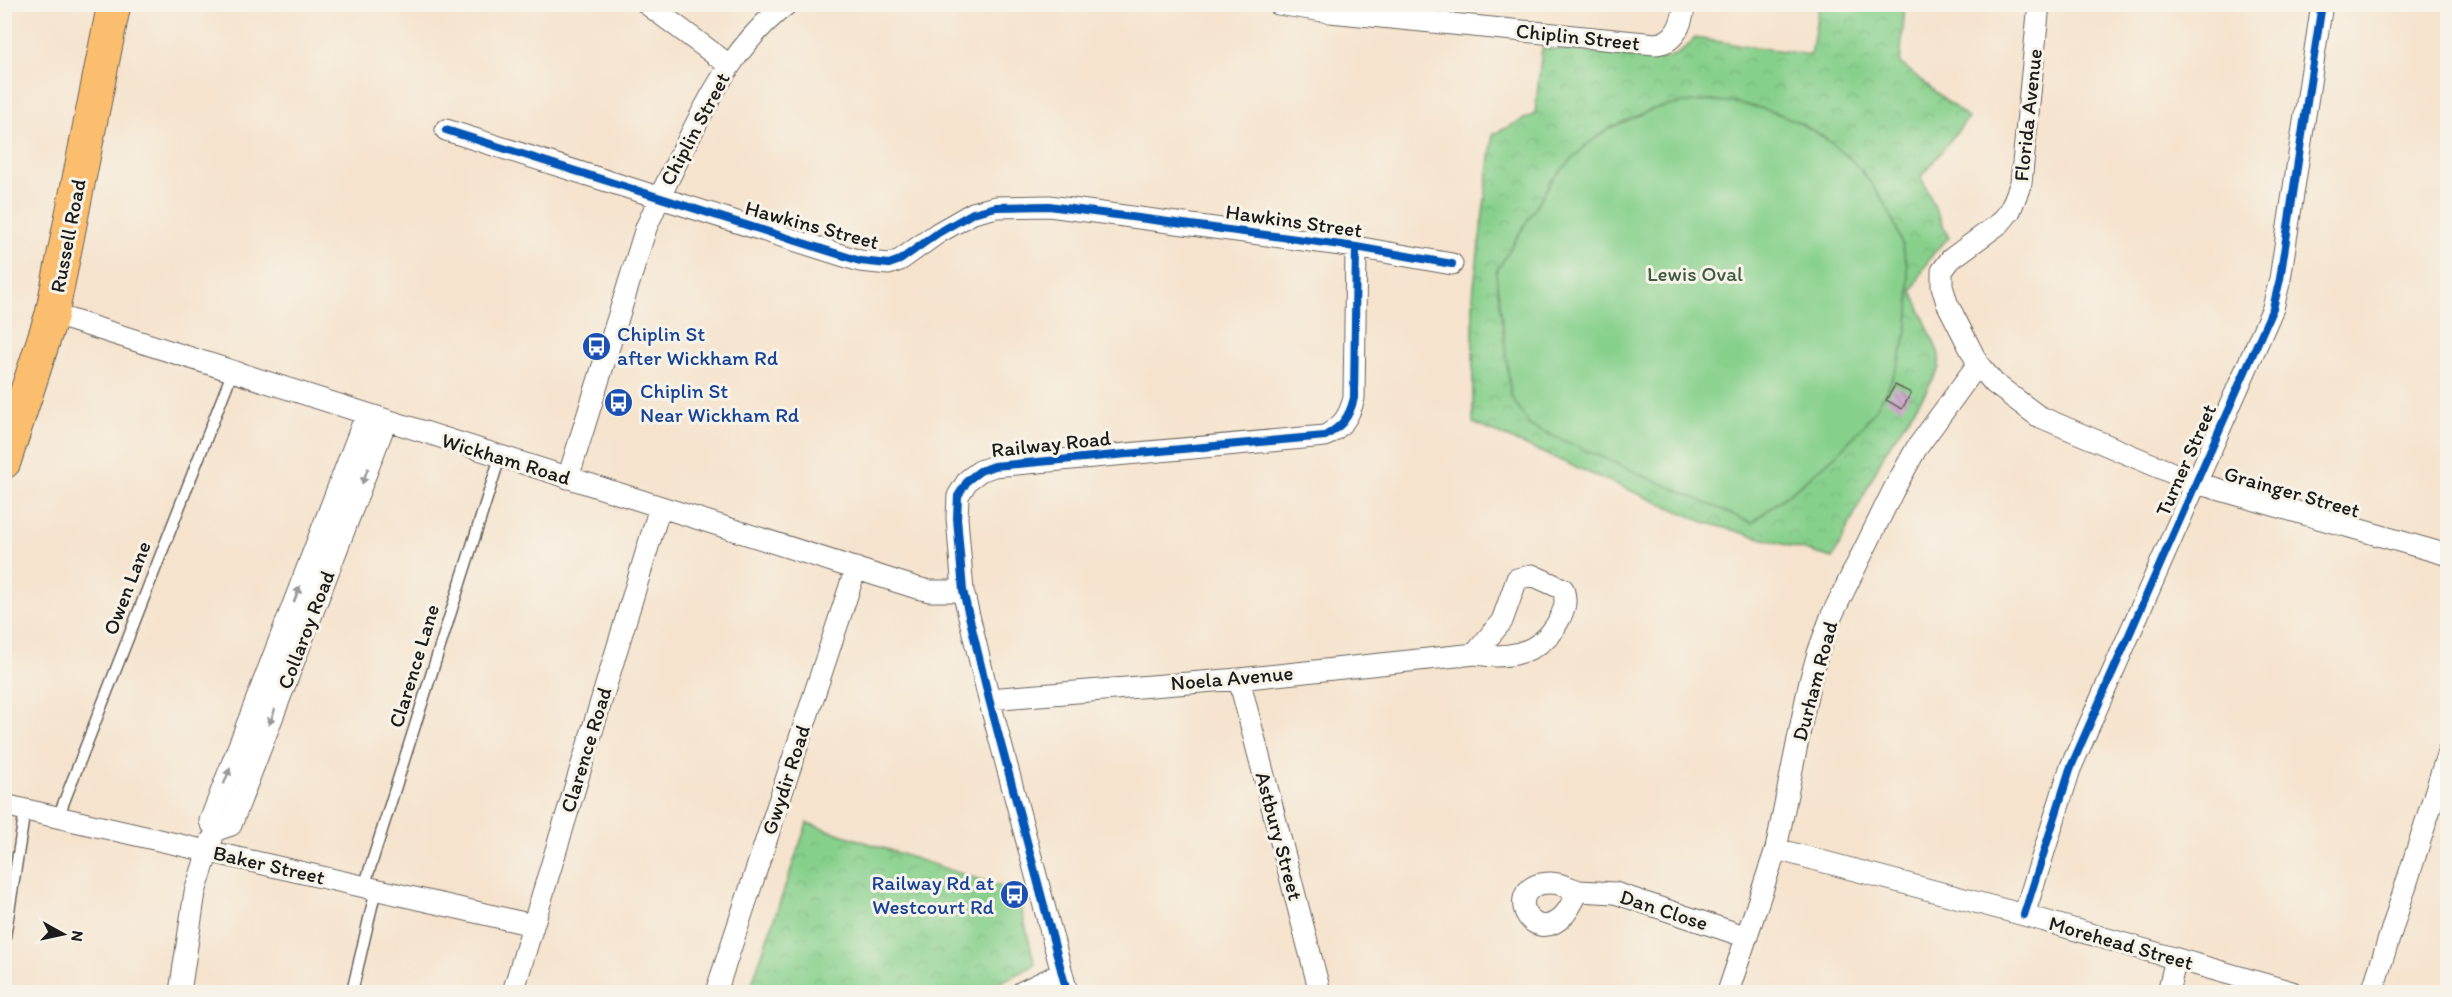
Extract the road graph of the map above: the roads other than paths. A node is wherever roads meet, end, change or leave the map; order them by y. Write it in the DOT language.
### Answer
graph roads {
  1 [pos="114,4"];
  2 [pos="647,4"];
  3 [pos="788,4"];
  4 [pos="1278,4"];
  5 [pos="2040,4"];
  6 [pos="2322,4"];
  7 [pos="1684,9"];
  8 [pos="729,65"];
  9 [pos="447,130"];
  10 [pos="659,197"];
  11 [pos="1356,248"];
  12 [pos="1452,264"];
  13 [pos="52,314"];
  14 [pos="1978,364"];
  15 [pos="232,373"];
  16 [pos="366,415"];
  17 [pos="386,421"];
  18 [pos="500,457"];
  19 [pos="4,462"];
  20 [pos="568,478"];
  21 [pos="2196,483"];
  22 [pos="660,507"];
  23 [pos="2448,555"];
  24 [pos="856,568"];
  25 [pos="963,591"];
  26 [pos="1474,654"];
  27 [pos="1239,679"];
  28 [pos="989,699"];
  29 [pos="2448,752"];
  30 [pos="15,808"];
  31 [pos="58,817"];
  32 [pos="216,830"];
  33 [pos="1776,849"];
  34 [pos="208,851"];
  35 [pos="370,888"];
  36 [pos="1579,891"];
  37 [pos="2024,915"];
  38 [pos="533,925"];
  39 [pos="1747,937"];
  40 [pos="4,943"];
  41 [pos="2176,959"];
  42 [pos="1064,983"];
  43 [pos="180,993"];
  44 [pos="352,993"];
  45 [pos="513,993"];
  46 [pos="716,993"];
  47 [pos="1022,993"];
  48 [pos="1320,993"];
  49 [pos="1728,993"];
  50 [pos="2168,993"];
  51 [pos="2292,993"];
  52 [pos="2372,993"];
  1 -- 13 [label="main road, Russell Road"];
  2 -- 8 [label="street"];
  3 -- 8 [label="street, Chiplin Street"];
  4 -- 7 [label="street, Chiplin Street"];
  5 -- 14 [label="street, Florida Avenue"];
  6 -- 21 [label="street, Turner Street"];
  8 -- 10 [label="street, Chiplin Street"];
  9 -- 10 [label="street, Hawkins Street"];
  10 -- 11 [label="street, Hawkins Street"];
  10 -- 20 [label="street, Chiplin Street"];
  11 -- 12 [label="street, Hawkins Street"];
  11 -- 25 [label="street, Railway Road"];
  13 -- 15 [label="street, Wickham Road"];
  13 -- 19 [label="main road, Russell Road"];
  14 -- 21 [label="street, Grainger Street"];
  14 -- 33 [label="street, Durham Road"];
  15 -- 16 [label="street, Wickham Road"];
  15 -- 31 [label="lane, Owen Lane"];
  16 -- 17 [label="street, Wickham Road"];
  32 -- 16 [label="street, Collaroy Road, one-way"];
  17 -- 18 [label="street, Wickham Road"];
  17 -- 32 [label="street, Collaroy Road, one-way"];
  18 -- 20 [label="street, Wickham Road"];
  18 -- 35 [label="lane, Clarence Lane"];
  20 -- 22 [label="street, Wickham Road"];
  21 -- 23 [label="street, Grainger Street"];
  21 -- 37 [label="street, Turner Street"];
  22 -- 24 [label="street, Wickham Road"];
  22 -- 38 [label="street, Clarence Road"];
  24 -- 25 [label="street, Wickham Road"];
  24 -- 46 [label="street, Gwydir Road"];
  25 -- 28 [label="street, Railway Road"];
  26 -- 26 [label="street, Noela Avenue"];
  26 -- 27 [label="street, Noela Avenue"];
  27 -- 28 [label="street, Noela Avenue"];
  27 -- 48 [label="street, Astbury Street"];
  28 -- 42 [label="street, Railway Road"];
  29 -- 52 [label="street"];
  30 -- 31 [label="street, Baker Street"];
  30 -- 40 [label="lane"];
  31 -- 34 [label="street, Baker Street"];
  32 -- 34 [label="street, Collaroy Road"];
  33 -- 37 [label="street, Morehead Street"];
  33 -- 39 [label="street, Durham Road"];
  34 -- 35 [label="street, Baker Street"];
  34 -- 43 [label="street, Collaroy Road"];
  35 -- 38 [label="street, Baker Street"];
  35 -- 44 [label="lane, Clarence Lane"];
  36 -- 39 [label="street, Dan Close"];
  37 -- 41 [label="street, Morehead Street"];
  38 -- 45 [label="street, Clarence Road"];
  39 -- 49 [label="street, Durham Road"];
  41 -- 50 [label="street"];
  41 -- 51 [label="street, Morehead Street"];
  42 -- 47 [label="street"];
}
